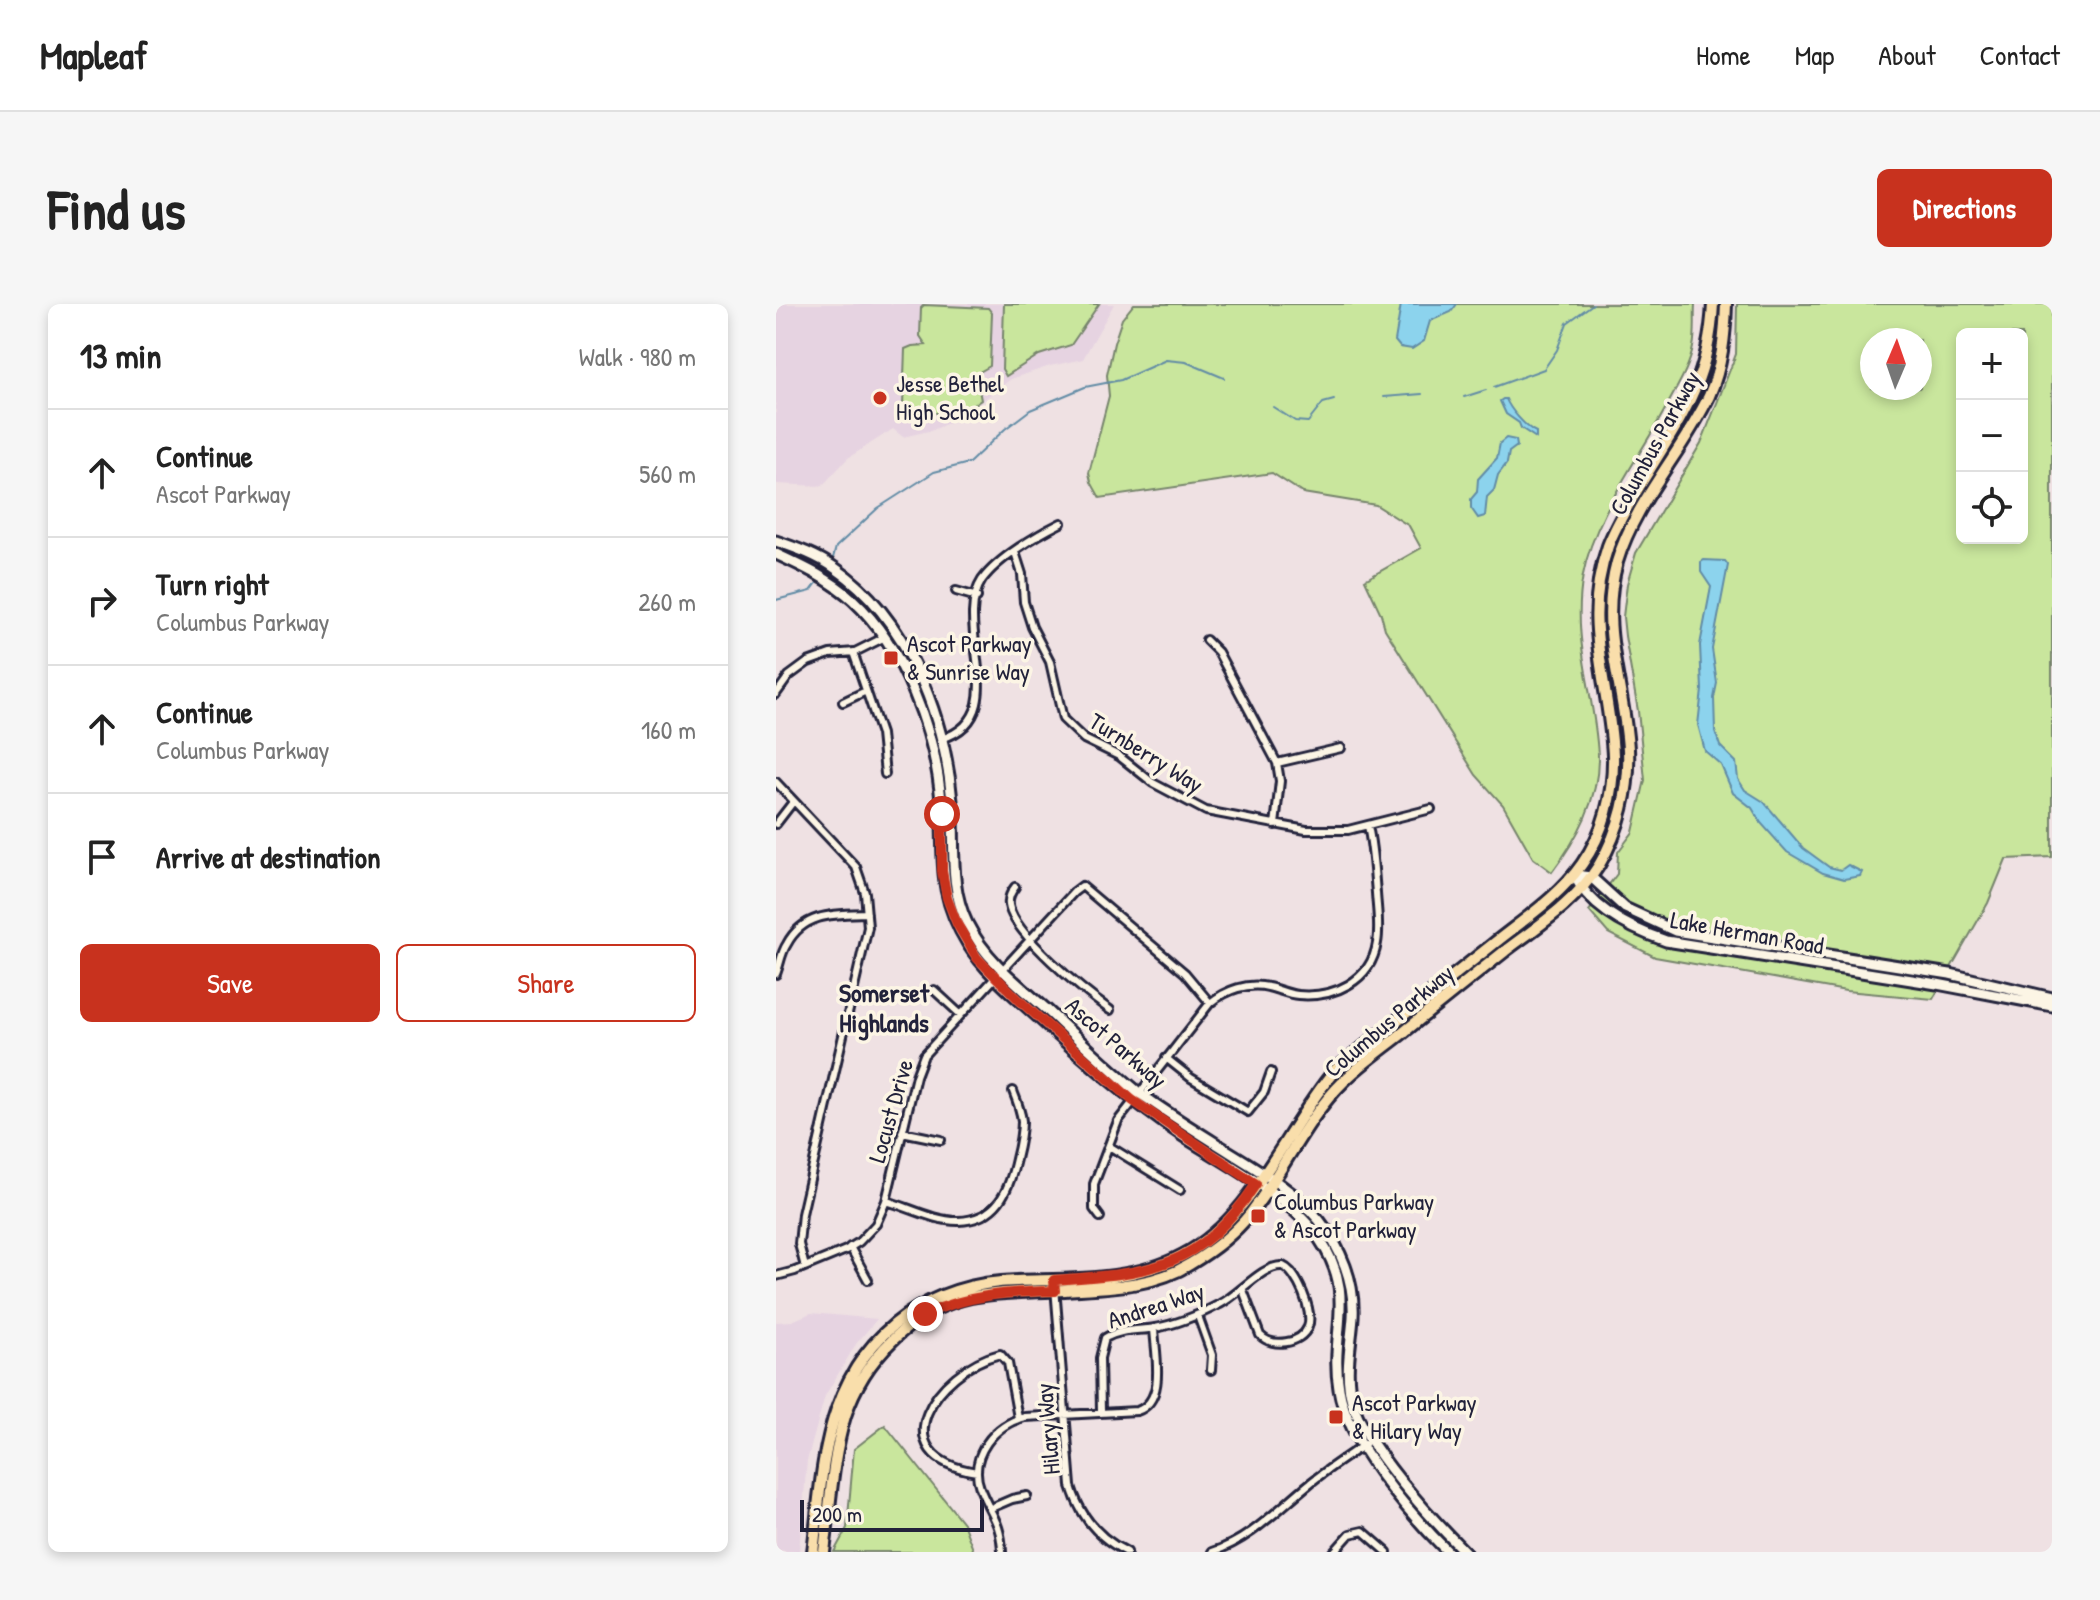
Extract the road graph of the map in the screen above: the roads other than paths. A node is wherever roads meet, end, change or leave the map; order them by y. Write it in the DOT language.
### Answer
graph roads {
  1 [pos="1713,304"];
  2 [pos="1726,304"];
  3 [pos="1061,523"];
  4 [pos="776,541"];
  5 [pos="1015,552"];
  6 [pos="776,554"];
  7 [pos="956,591"];
  8 [pos="977,597"];
  9 [pos="895,632"];
  10 [pos="884,637"];
  11 [pos="1206,640"];
  12 [pos="853,652"];
  13 [pos="866,691"];
  14 [pos="776,694"];
  15 [pos="843,702"];
  16 [pos="935,741"];
  17 [pos="1341,748"];
  18 [pos="1277,763"];
  19 [pos="885,774"];
  20 [pos="776,782"];
  21 [pos="793,802"];
  22 [pos="1431,809"];
  23 [pos="776,824"];
  24 [pos="1275,825"];
  25 [pos="1368,826"];
  26 [pos="1574,875"];
  27 [pos="1591,877"];
  28 [pos="1015,887"];
  29 [pos="1581,890"];
  30 [pos="867,913"];
  31 [pos="1030,940"];
  32 [pos="776,974"];
  33 [pos="999,974"];
  34 [pos="934,990"];
  35 [pos="2052,998"];
  36 [pos="1210,1003"];
  37 [pos="2052,1006"];
  38 [pos="1110,1010"];
  39 [pos="960,1014"];
  40 [pos="1166,1058"];
  41 [pos="1271,1072"];
  42 [pos="1013,1091"];
  43 [pos="1135,1096"];
  44 [pos="902,1132"];
  45 [pos="941,1140"];
  46 [pos="1109,1146"];
  47 [pos="1264,1182"];
  48 [pos="1180,1190"];
  49 [pos="886,1201"];
  50 [pos="1100,1217"];
  51 [pos="850,1247"];
  52 [pos="805,1267"];
  53 [pos="776,1276"];
  54 [pos="868,1280"];
  55 [pos="1055,1285"];
  56 [pos="1243,1290"];
  57 [pos="1198,1316"];
  58 [pos="1154,1328"];
  59 [pos="1211,1370"];
  60 [pos="1101,1412"];
  61 [pos="1065,1415"];
  62 [pos="1018,1418"];
  63 [pos="1370,1441"];
  64 [pos="1361,1447"];
  65 [pos="977,1472"];
  66 [pos="1027,1496"];
  67 [pos="991,1508"];
  68 [pos="813,1552"];
  69 [pos="824,1552"];
  70 [pos="1002,1552"];
  71 [pos="1127,1552"];
  72 [pos="1212,1552"];
  73 [pos="1334,1552"];
  74 [pos="1387,1552"];
  75 [pos="1448,1552"];
  76 [pos="1465,1552"];
  1 -- 26 [label="main road, Columbus Parkway"];
  2 -- 27 [label="main road, Columbus Parkway"];
  3 -- 5 [label="street"];
  4 -- 9 [label="main road, Ascot Parkway"];
  5 -- 8 [label="street"];
  5 -- 24 [label="street, Turnberry Way"];
  6 -- 10 [label="main road, Ascot Parkway"];
  7 -- 8 [label="street"];
  8 -- 16 [label="street"];
  9 -- 10 [label="street"];
  9 -- 16 [label="main road, Ascot Parkway"];
  10 -- 12 [label="street"];
  10 -- 16 [label="main road, Ascot Parkway"];
  11 -- 18 [label="street"];
  12 -- 13 [label="street"];
  12 -- 14 [label="street"];
  13 -- 15 [label="street"];
  13 -- 19 [label="street"];
  16 -- 33 [label="main road, Ascot Parkway"];
  17 -- 18 [label="street"];
  18 -- 24 [label="street"];
  20 -- 21 [label="street"];
  21 -- 23 [label="street"];
  21 -- 30 [label="street"];
  22 -- 25 [label="street, Turnberry Way"];
  24 -- 25 [label="street, Turnberry Way"];
  25 -- 36 [label="street"];
  26 -- 27 [label="main road"];
  26 -- 29 [label="main road, Lake Herman Road"];
  26 -- 47 [label="main road, Columbus Parkway"];
  27 -- 29 [label="main road, Columbus Parkway"];
  27 -- 35 [label="main road, Lake Herman Road"];
  28 -- 31 [label="street"];
  29 -- 37 [label="main road, Lake Herman Road"];
  29 -- 47 [label="main road, Columbus Parkway"];
  30 -- 32 [label="street"];
  30 -- 52 [label="street"];
  31 -- 33 [label="street, Locust Drive"];
  31 -- 36 [label="street, Locust Drive"];
  31 -- 38 [label="street"];
  33 -- 39 [label="street, Locust Drive"];
  33 -- 43 [label="main road, Ascot Parkway"];
  34 -- 39 [label="street"];
  36 -- 40 [label="street"];
  39 -- 44 [label="street, Locust Drive"];
  40 -- 41 [label="street"];
  40 -- 43 [label="street"];
  42 -- 49 [label="street"];
  43 -- 46 [label="street"];
  43 -- 47 [label="main road, Ascot Parkway"];
  44 -- 45 [label="street"];
  44 -- 49 [label="street, Locust Drive"];
  46 -- 48 [label="street"];
  46 -- 50 [label="street"];
  47 -- 55 [label="main road, Columbus Parkway"];
  47 -- 63 [label="main road, Ascot Parkway"];
  47 -- 64 [label="main road, Ascot Parkway"];
  49 -- 51 [label="street, Locust Drive"];
  51 -- 52 [label="street, Locust Drive"];
  51 -- 54 [label="street"];
  52 -- 53 [label="street, Locust Drive"];
  55 -- 61 [label="street, Hilary Way"];
  55 -- 68 [label="main road, Columbus Parkway"];
  55 -- 69 [label="main road, Columbus Parkway"];
  56 -- 56 [label="street, Andrea Way"];
  56 -- 57 [label="street, Andrea Way"];
  57 -- 58 [label="street, Andrea Way"];
  57 -- 59 [label="street"];
  58 -- 60 [label="street, Andrea Way"];
  58 -- 60 [label="street"];
  60 -- 61 [label="street"];
  61 -- 62 [label="street"];
  61 -- 71 [label="street, Hilary Way"];
  62 -- 65 [label="street"];
  62 -- 65 [label="street"];
  63 -- 64 [label="street"];
  63 -- 76 [label="main road, Ascot Parkway"];
  64 -- 72 [label="street"];
  64 -- 75 [label="main road, Ascot Parkway"];
  65 -- 67 [label="street"];
  66 -- 67 [label="street"];
  67 -- 70 [label="street"];
  73 -- 74 [label="street"];
}
